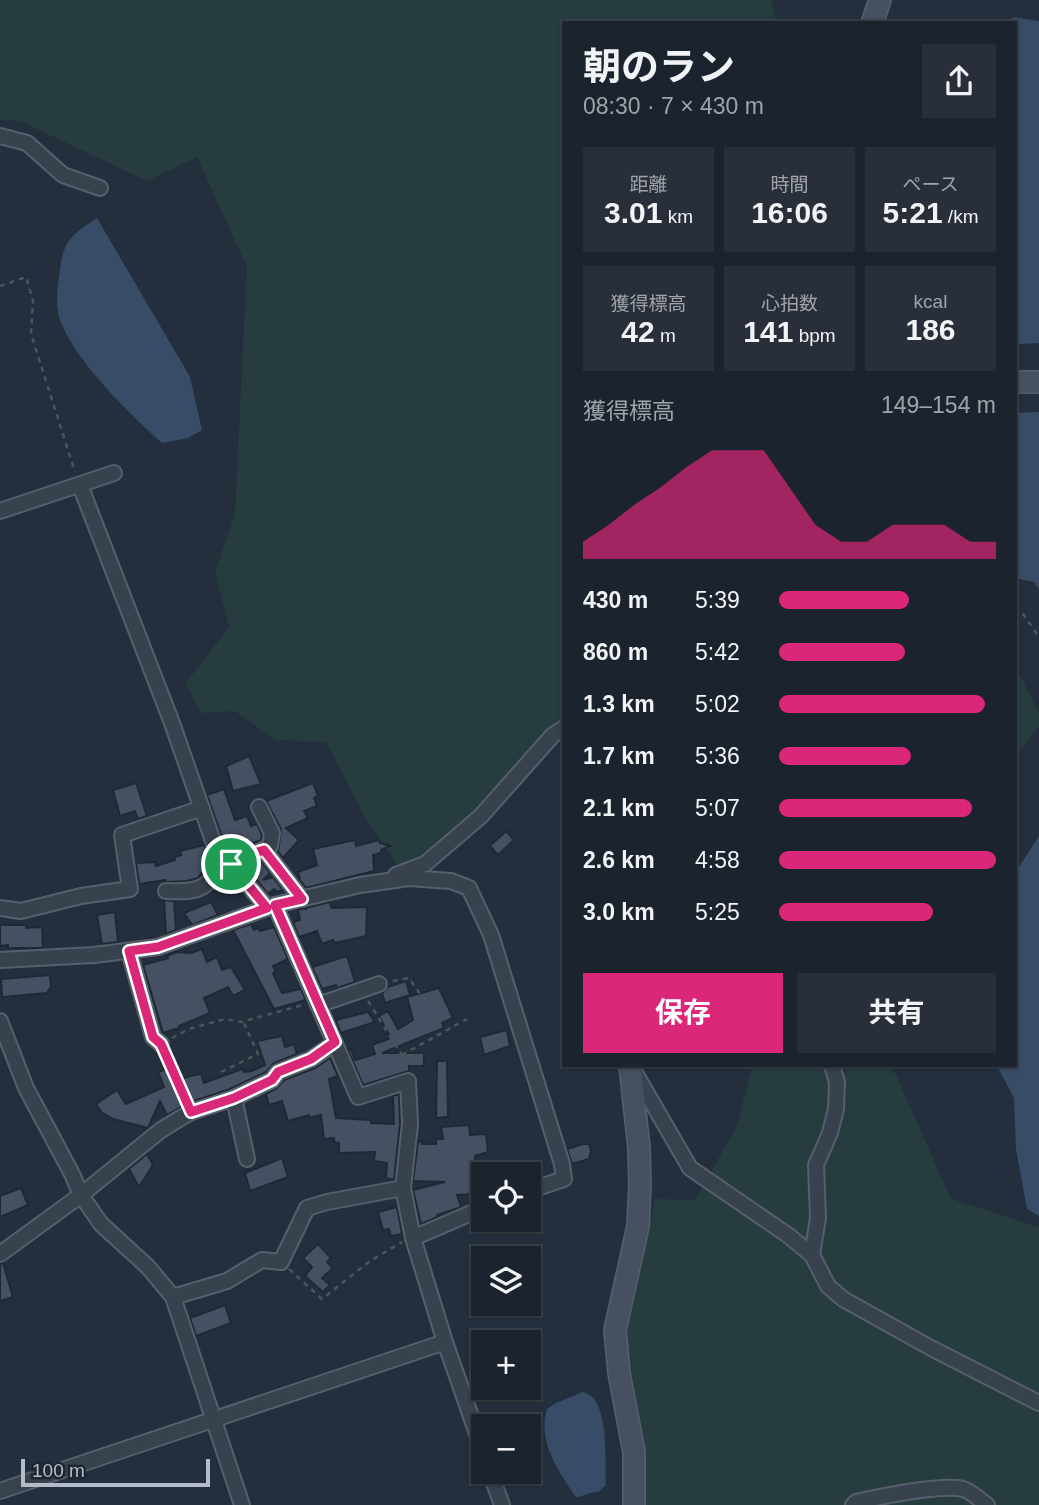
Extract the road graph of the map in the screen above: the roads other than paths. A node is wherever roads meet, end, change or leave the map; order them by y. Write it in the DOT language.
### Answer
graph roads {
  1 [pos="880,0"];
  2 [pos="873,21"];
  3 [pos="0,136"];
  4 [pos="100,188"];
  5 [pos="1017,382"];
  6 [pos="1039,382"];
  7 [pos="114,473"];
  8 [pos="80,485"];
  9 [pos="0,511"];
  10 [pos="562,729"];
  11 [pos="259,807"];
  12 [pos="202,808"];
  13 [pos="264,850"];
  14 [pos="229,862"];
  15 [pos="375,883"];
  16 [pos="166,891"];
  17 [pos="302,899"];
  18 [pos="271,906"];
  19 [pos="0,908"];
  20 [pos="129,951"];
  21 [pos="0,960"];
  22 [pos="379,984"];
  23 [pos="317,1003"];
  24 [pos="0,1021"];
  25 [pos="335,1042"];
  26 [pos="161,1044"];
  27 [pos="631,1067"];
  28 [pos="632,1067"];
  29 [pos="832,1067"];
  30 [pos="234,1098"];
  31 [pos="247,1159"];
  32 [pos="541,1187"];
  33 [pos="403,1188"];
  34 [pos="81,1195"];
  35 [pos="471,1213"];
  36 [pos="413,1238"];
  37 [pos="0,1254"];
  38 [pos="812,1255"];
  39 [pos="173,1297"];
  40 [pos="445,1342"];
  41 [pos="1039,1403"];
  42 [pos="471,1417"];
  43 [pos="213,1420"];
  44 [pos="494,1484"];
  45 [pos="0,1491"];
  46 [pos="242,1505"];
  47 [pos="502,1505"];
  48 [pos="634,1505"];
  49 [pos="853,1505"];
  50 [pos="987,1505"];
  1 -- 2 [label="main road"];
  3 -- 4 [label="street"];
  5 -- 6 [label="main road"];
  7 -- 8 [label="street"];
  8 -- 9 [label="street"];
  8 -- 12 [label="street"];
  10 -- 15 [label="street"];
  11 -- 13 [label="street"];
  12 -- 14 [label="street"];
  12 -- 19 [label="street"];
  13 -- 14 [label="street"];
  13 -- 17 [label="street"];
  14 -- 16 [label="street"];
  14 -- 18 [label="street"];
  15 -- 17 [label="street"];
  15 -- 32 [label="street"];
  17 -- 18 [label="street"];
  18 -- 20 [label="street"];
  18 -- 23 [label="street"];
  20 -- 21 [label="street"];
  20 -- 26 [label="street"];
  22 -- 23 [label="street"];
  23 -- 25 [label="street"];
  24 -- 34 [label="street"];
  25 -- 30 [label="street"];
  25 -- 33 [label="street"];
  27 -- 48 [label="main road"];
  28 -- 38 [label="street"];
  29 -- 38 [label="street"];
  30 -- 31 [label="street"];
  30 -- 34 [label="street"];
  33 -- 36 [label="street"];
  33 -- 39 [label="street"];
  34 -- 37 [label="street"];
  34 -- 39 [label="street"];
  35 -- 36 [label="street"];
  36 -- 40 [label="street"];
  38 -- 41 [label="street"];
  39 -- 43 [label="street"];
  40 -- 42 [label="street"];
  40 -- 43 [label="street"];
  43 -- 45 [label="street"];
  43 -- 46 [label="street"];
  44 -- 47 [label="street"];
  49 -- 50 [label="street"];
}
